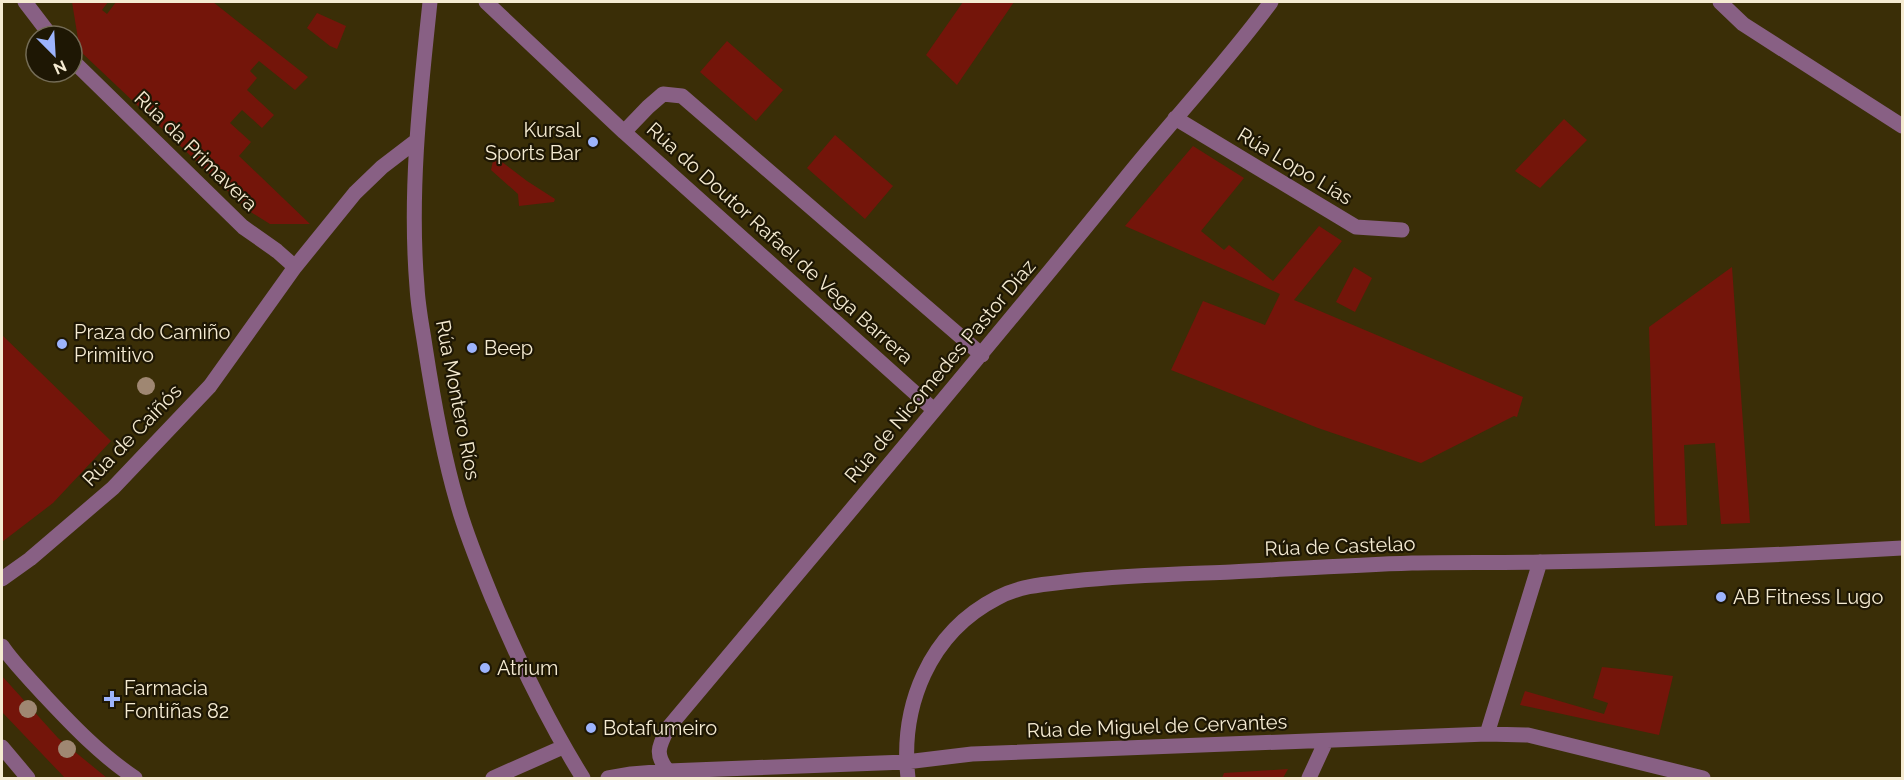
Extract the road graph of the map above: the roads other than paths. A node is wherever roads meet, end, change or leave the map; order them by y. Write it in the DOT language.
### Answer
graph roads {
  1 [pos="25,2"];
  2 [pos="430,2"];
  3 [pos="486,2"];
  4 [pos="1271,2"];
  5 [pos="1720,2"];
  6 [pos="42,24"];
  7 [pos="84,72"];
  8 [pos="1174,118"];
  9 [pos="1902,126"];
  10 [pos="624,132"];
  11 [pos="416,141"];
  12 [pos="1402,230"];
  13 [pos="295,267"];
  14 [pos="982,355"];
  15 [pos="934,410"];
  16 [pos="1902,548"];
  17 [pos="1540,562"];
  18 [pos="2,579"];
  19 [pos="2,646"];
  20 [pos="1486,734"];
  21 [pos="1326,741"];
  22 [pos="2,747"];
  23 [pos="563,747"];
  24 [pos="906,762"];
  25 [pos="668,771"];
  26 [pos="28,778"];
  27 [pos="135,778"];
  28 [pos="494,778"];
  29 [pos="583,778"];
  30 [pos="608,778"];
  31 [pos="908,778"];
  32 [pos="1309,778"];
  33 [pos="1697,778"];
  1 -- 6 [label="street"];
  2 -- 11 [label="street, Rúa Montero Ríos"];
  3 -- 10 [label="street, Rúa do Doutor Rafael de Vega Barrera"];
  4 -- 8 [label="street, Rúa de Nicomedes Pastor Díaz"];
  5 -- 9 [label="street"];
  7 -- 13 [label="street, Rúa da Primavera"];
  8 -- 12 [label="street, Rúa Lopo Lías"];
  8 -- 14 [label="street, Rúa de Nicomedes Pastor Díaz"];
  10 -- 14 [label="street, Rúa do Doutor Rafael de Vega Barrera"];
  10 -- 15 [label="street, Rúa do Doutor Rafael de Vega Barrera"];
  11 -- 13 [label="street, Rúa de Caiñós"];
  11 -- 23 [label="street, Rúa Montero Ríos"];
  13 -- 18 [label="street, Rúa de Caiñós"];
  14 -- 15 [label="street, Rúa de Nicomedes Pastor Díaz"];
  15 -- 25 [label="street, Rúa de Nicomedes Pastor Díaz"];
  16 -- 17 [label="street, Rúa de Castelao"];
  17 -- 20 [label="street"];
  17 -- 24 [label="street, Rúa de Castelao"];
  19 -- 27 [label="street"];
  20 -- 21 [label="street, Rúa de Miguel de Cervantes"];
  20 -- 33 [label="street, Rúa de Miguel de Cervantes"];
  21 -- 24 [label="street, Rúa de Miguel de Cervantes"];
  21 -- 32 [label="street"];
  22 -- 26 [label="street"];
  23 -- 28 [label="street"];
  23 -- 29 [label="street, Rúa Montero Ríos"];
  24 -- 25 [label="street, Rúa de Miguel de Cervantes"];
  24 -- 31 [label="street, Rúa de Castelao"];
  25 -- 30 [label="street, Rúa de Miguel de Cervantes"];
}
